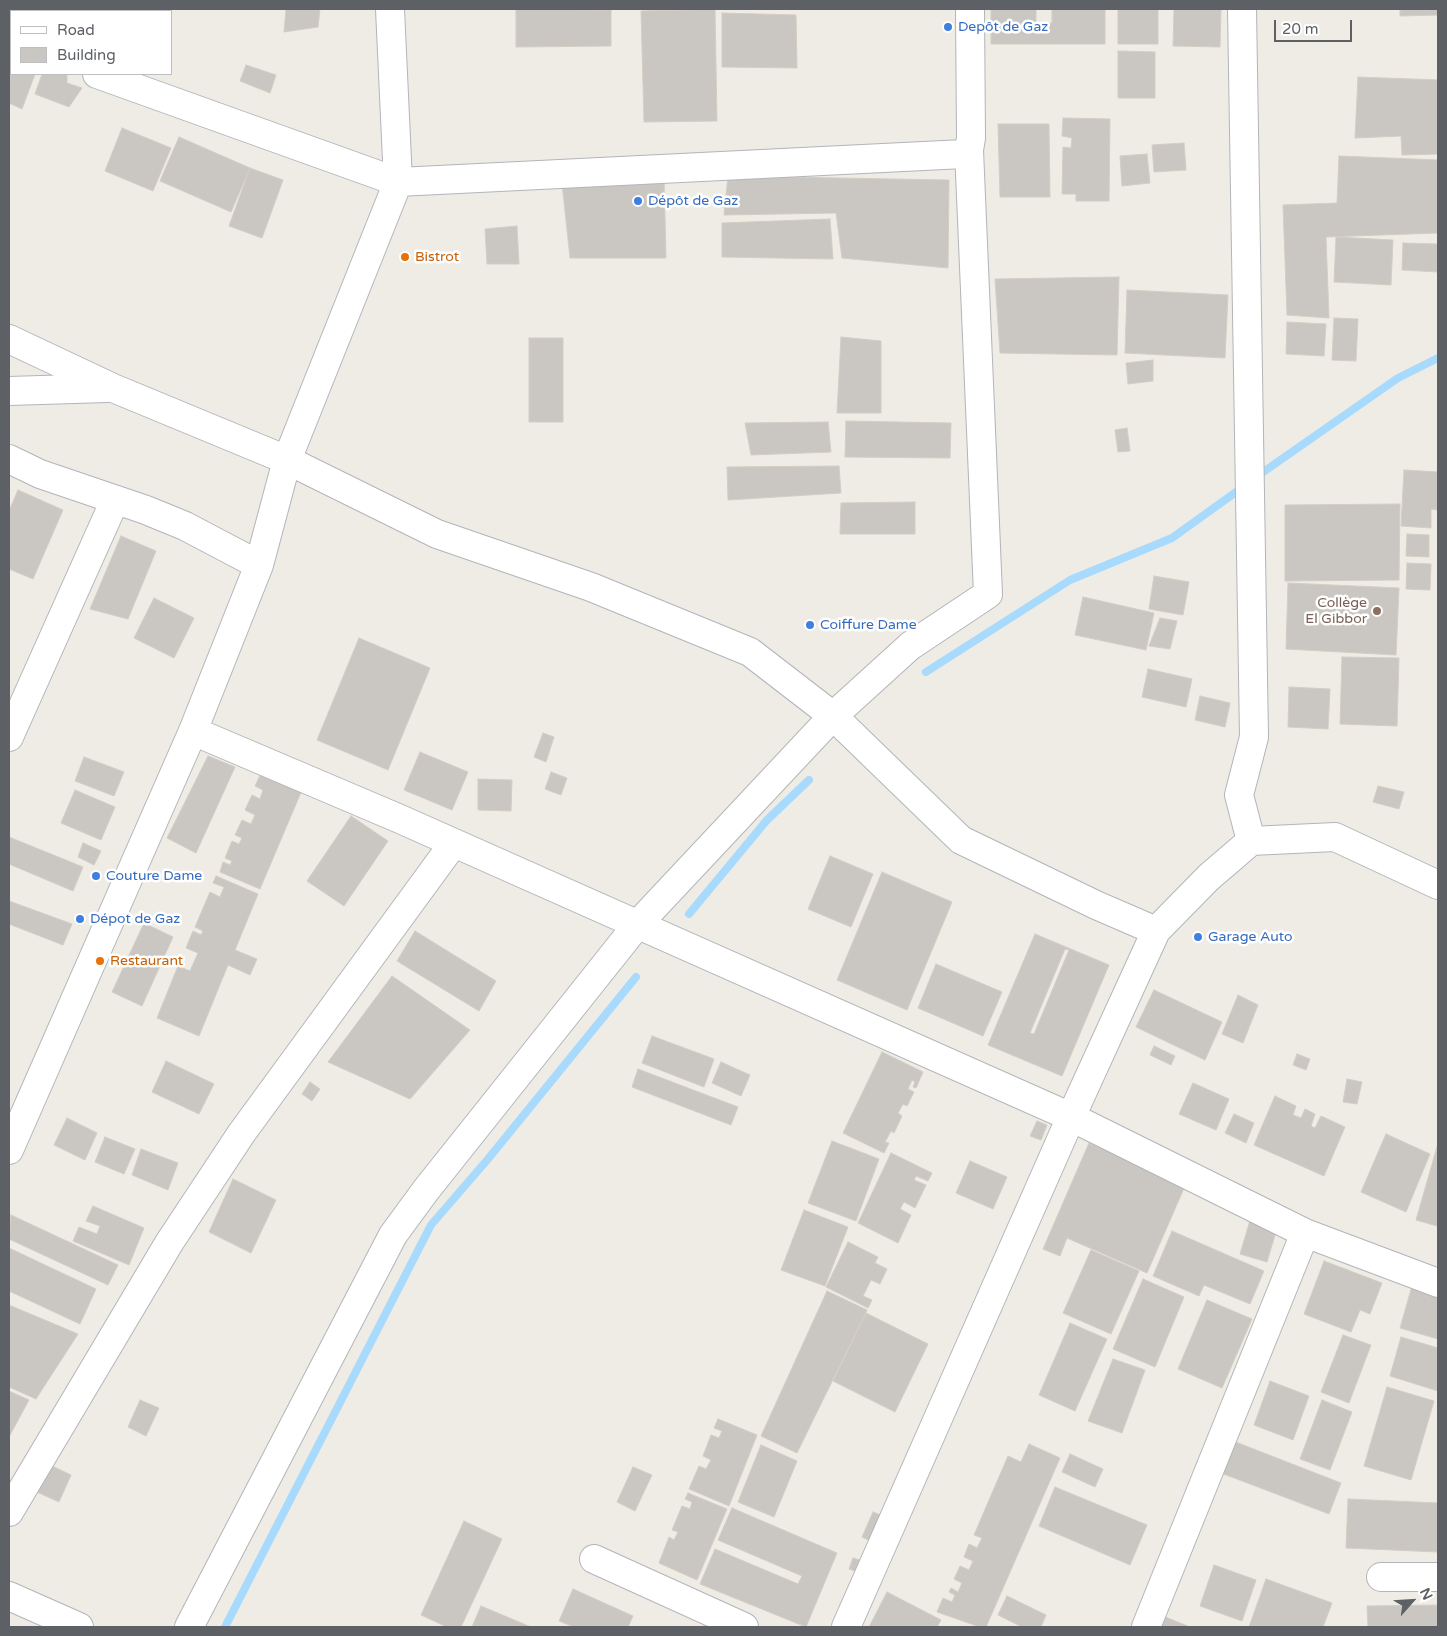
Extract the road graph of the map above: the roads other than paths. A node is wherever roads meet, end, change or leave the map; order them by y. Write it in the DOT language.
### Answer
graph roads {
  1 [pos="390,9"];
  2 [pos="970,9"];
  3 [pos="1242,9"];
  4 [pos="100,75"];
  5 [pos="969,150"];
  6 [pos="398,182"];
  7 [pos="9,339"];
  8 [pos="113,388"];
  9 [pos="9,391"];
  10 [pos="9,459"];
  11 [pos="287,460"];
  12 [pos="115,500"];
  13 [pos="259,565"];
  14 [pos="833,716"];
  15 [pos="194,731"];
  16 [pos="9,737"];
  17 [pos="1251,841"];
  18 [pos="453,844"];
  19 [pos="1438,885"];
  20 [pos="637,925"];
  21 [pos="1156,931"];
  22 [pos="1071,1117"];
  23 [pos="15,1121"];
  24 [pos="9,1150"];
  25 [pos="1305,1234"];
  26 [pos="1438,1283"];
  27 [pos="9,1512"];
  28 [pos="594,1559"];
  29 [pos="1381,1577"];
  30 [pos="1438,1578"];
  31 [pos="9,1596"];
  32 [pos="79,1627"];
  33 [pos="189,1627"];
  34 [pos="744,1627"];
  35 [pos="846,1627"];
  36 [pos="1146,1627"];
  1 -- 6 [label="street"];
  2 -- 5 [label="street"];
  3 -- 17 [label="street"];
  4 -- 6 [label="street"];
  5 -- 6 [label="street"];
  5 -- 14 [label="street"];
  6 -- 11 [label="street"];
  7 -- 8 [label="street"];
  8 -- 9 [label="street"];
  8 -- 11 [label="street"];
  10 -- 12 [label="street"];
  11 -- 13 [label="street"];
  11 -- 14 [label="street"];
  12 -- 13 [label="street"];
  12 -- 16 [label="street"];
  13 -- 15 [label="street"];
  14 -- 20 [label="street"];
  14 -- 21 [label="street"];
  15 -- 18 [label="street"];
  15 -- 23 [label="street"];
  17 -- 19 [label="street"];
  17 -- 21 [label="street"];
  18 -- 20 [label="street"];
  18 -- 27 [label="street"];
  20 -- 22 [label="street"];
  20 -- 33 [label="street"];
  21 -- 22 [label="street"];
  22 -- 25 [label="street"];
  22 -- 35 [label="street"];
  23 -- 24 [label="street"];
  25 -- 26 [label="street"];
  25 -- 36 [label="street"];
  28 -- 34 [label="street"];
  29 -- 30 [label="street"];
  31 -- 32 [label="street"];
}
